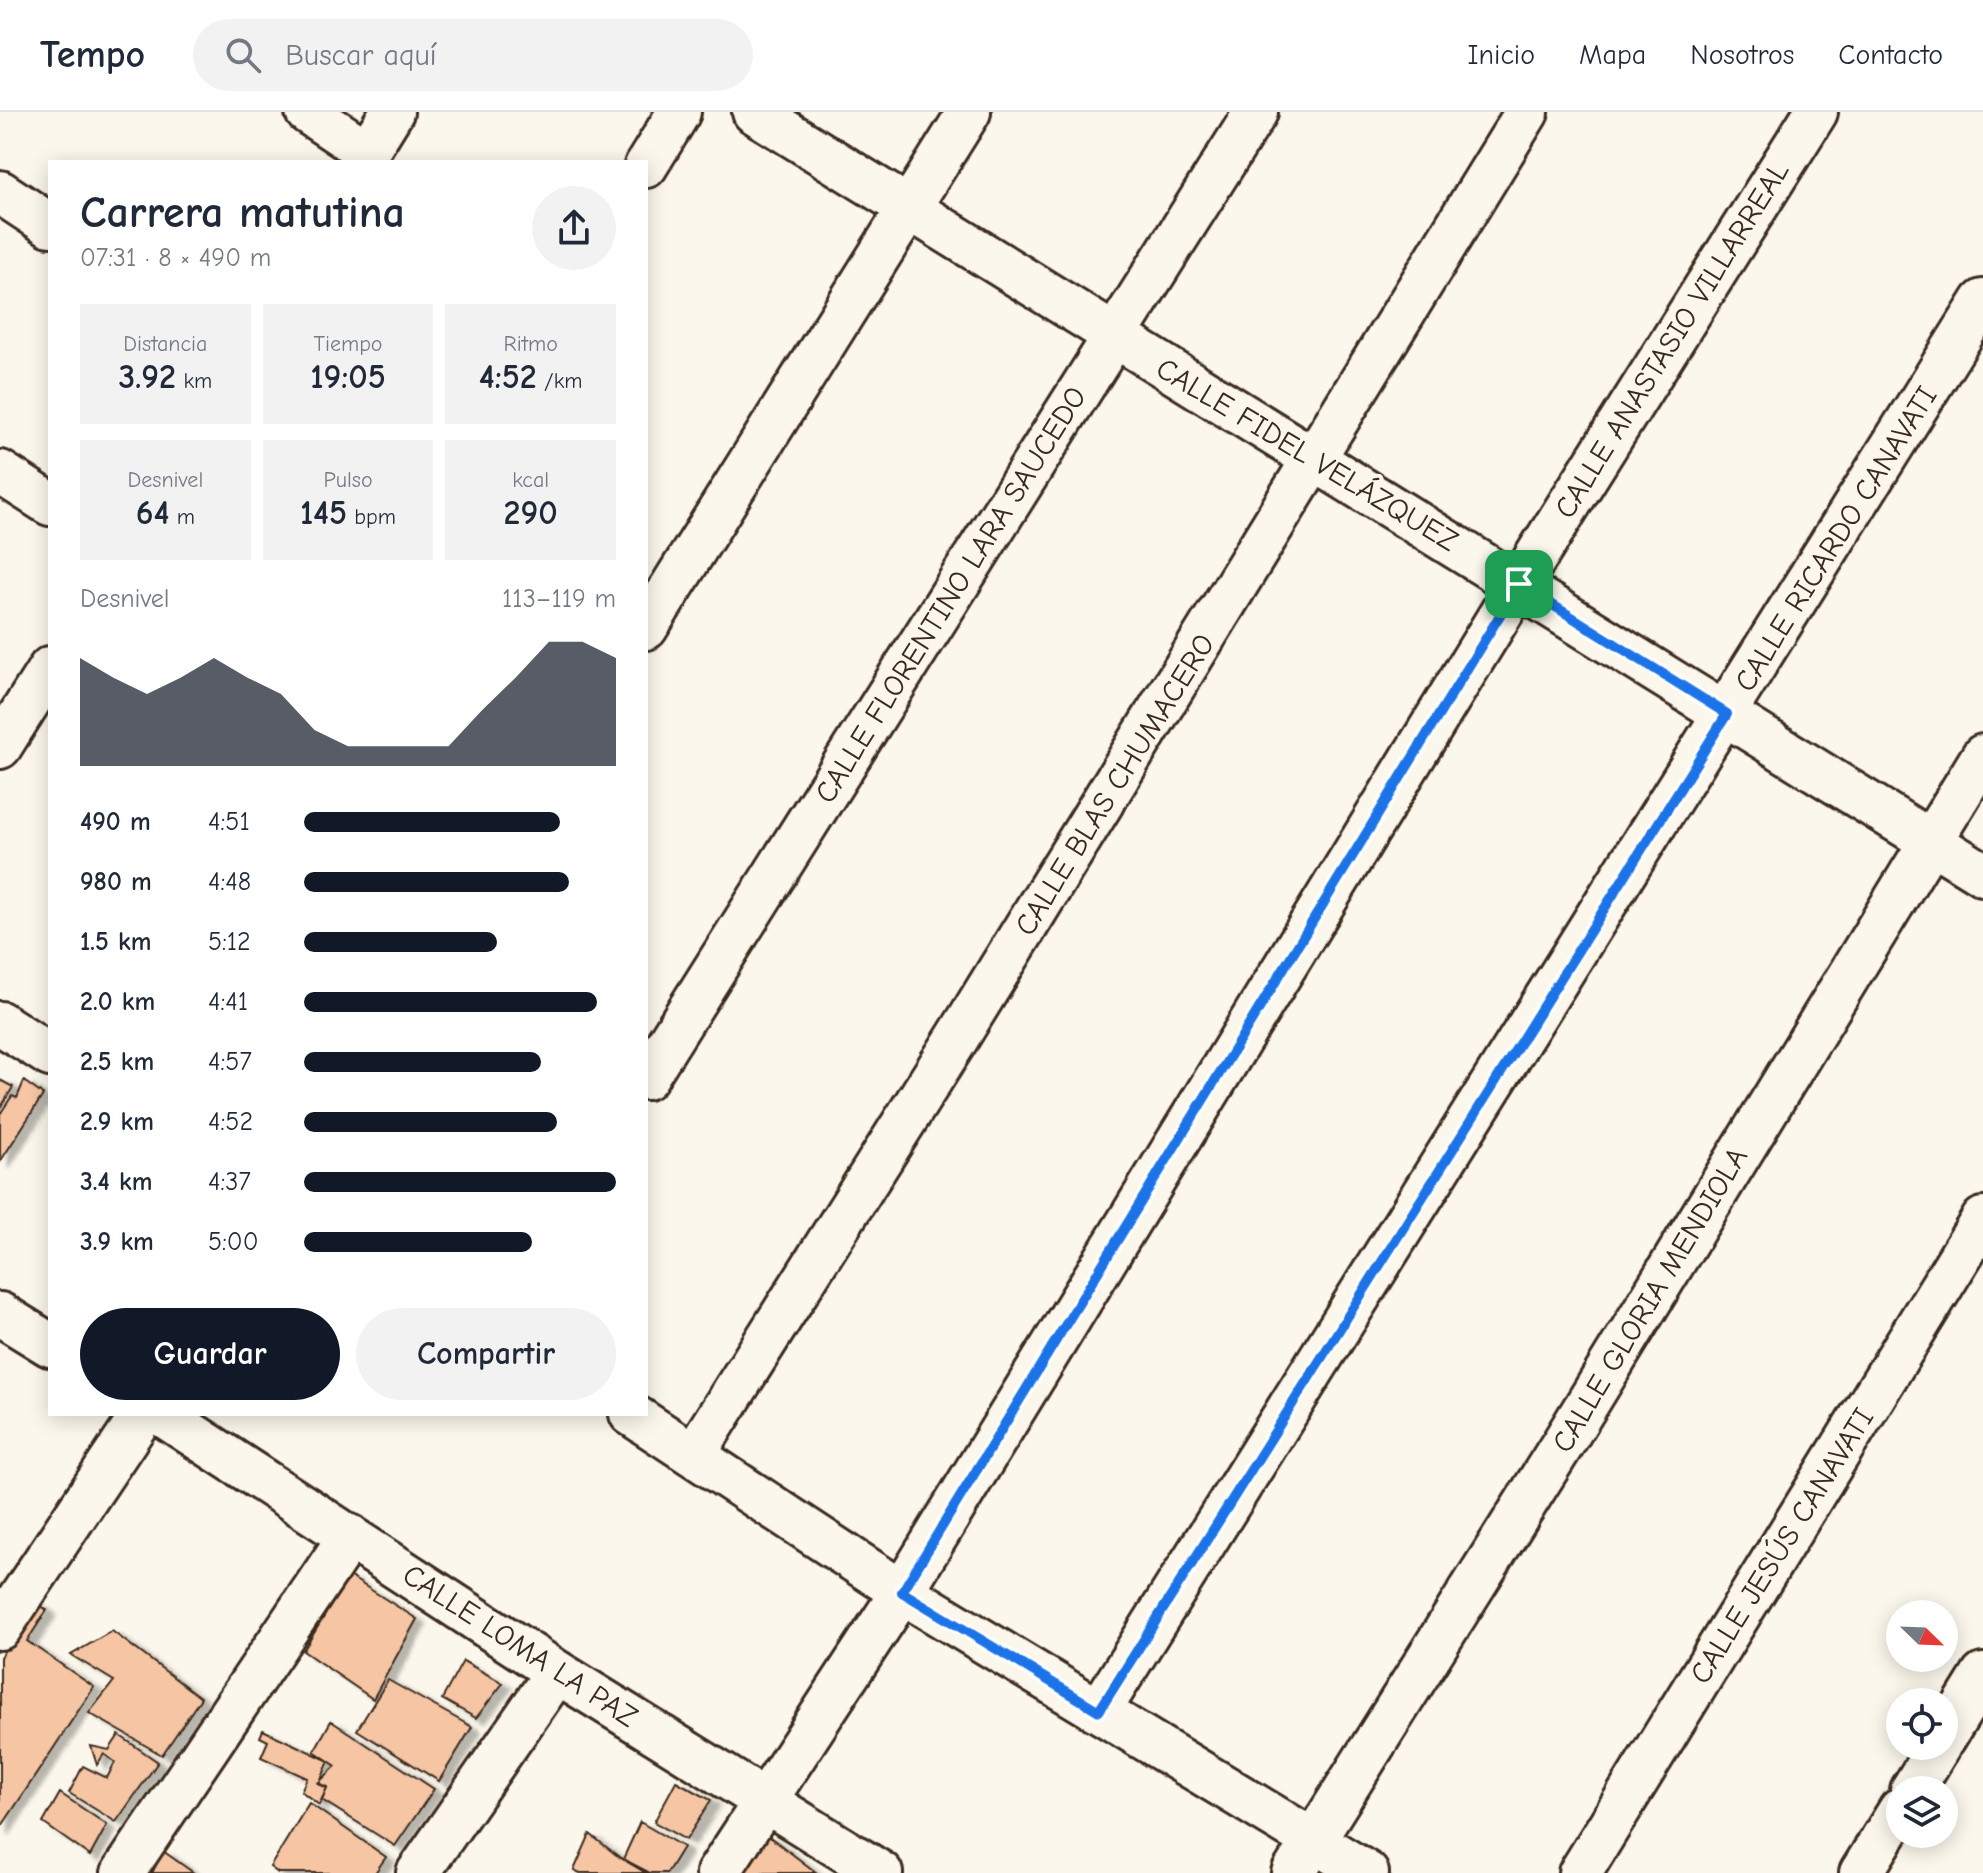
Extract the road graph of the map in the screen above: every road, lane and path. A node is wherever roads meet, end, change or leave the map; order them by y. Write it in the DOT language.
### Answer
graph roads {
  1 [pos="307,112"];
  2 [pos="392,112"];
  3 [pos="679,112"];
  4 [pos="754,112"];
  5 [pos="969,112"];
  6 [pos="1256,112"];
  7 [pos="1527,112"];
  8 [pos="1816,112"];
  9 [pos="364,157"];
  10 [pos="648,163"];
  11 [pos="0,192"];
  12 [pos="910,209"];
  13 [pos="48,224"];
  14 [pos="1983,301"];
  15 [pos="1115,339"];
  16 [pos="1316,459"];
  17 [pos="0,472"];
  18 [pos="48,503"];
  19 [pos="1519,584"];
  20 [pos="648,625"];
  21 [pos="48,671"];
  22 [pos="1727,714"];
  23 [pos="2,740"];
  24 [pos="1983,756"];
  25 [pos="1931,840"];
  26 [pos="1983,874"];
  27 [pos="0,1023"];
  28 [pos="48,1054"];
  29 [pos="648,1075"];
  30 [pos="1983,1219"];
  31 [pos="0,1314"];
  32 [pos="48,1344"];
  33 [pos="142,1416"];
  34 [pos="164,1416"];
  35 [pos="634,1416"];
  36 [pos="695,1453"];
  37 [pos="350,1536"];
  38 [pos="902,1592"];
  39 [pos="0,1628"];
  40 [pos="557,1672"];
  41 [pos="1983,1675"];
  42 [pos="1099,1711"];
  43 [pos="1958,1715"];
  44 [pos="767,1802"];
  45 [pos="1886,1833"];
  46 [pos="1304,1857"];
  47 [pos="123,1873"];
  48 [pos="418,1873"];
  49 [pos="718,1873"];
  50 [pos="881,1873"];
  51 [pos="1367,1873"];
  52 [pos="1580,1873"];
  53 [pos="1861,1873"];
  1 -- 9 [label="street"];
  2 -- 9 [label="street"];
  3 -- 10 [label="street"];
  4 -- 12 [label="street, CALLE FIDEL VELÁZQUEZ"];
  5 -- 12 [label="street"];
  6 -- 15 [label="street, CALLE FLORENTINO LARA SAUCEDO"];
  7 -- 16 [label="street, CALLE BLAS CHUMACERO"];
  8 -- 19 [label="street, CALLE ANASTASIO VILLARREAL"];
  11 -- 13 [label="street"];
  12 -- 15 [label="street, CALLE FIDEL VELÁZQUEZ"];
  12 -- 20 [label="street"];
  14 -- 22 [label="street, CALLE RICARDO CANAVATI"];
  15 -- 16 [label="street, CALLE FIDEL VELÁZQUEZ"];
  15 -- 29 [label="street, CALLE FLORENTINO LARA SAUCEDO"];
  16 -- 19 [label="street, CALLE FIDEL VELÁZQUEZ"];
  16 -- 36 [label="street, CALLE BLAS CHUMACERO"];
  17 -- 18 [label="street"];
  19 -- 22 [label="street, CALLE FIDEL VELÁZQUEZ"];
  19 -- 38 [label="street, CALLE ANASTASIO VILLARREAL"];
  21 -- 23 [label="street"];
  22 -- 25 [label="street, CALLE FIDEL VELÁZQUEZ"];
  22 -- 42 [label="street, CALLE RICARDO CANAVATI"];
  24 -- 25 [label="street, CALLE GLORIA MENDIOLA"];
  25 -- 26 [label="street, CALLE FIDEL VELÁZQUEZ"];
  25 -- 46 [label="street, CALLE GLORIA MENDIOLA"];
  27 -- 28 [label="street"];
  30 -- 52 [label="street, CALLE JESÚS CANAVATI"];
  31 -- 32 [label="street"];
  33 -- 39 [label="street"];
  34 -- 37 [label="street, CALLE LOMA LA PAZ"];
  35 -- 36 [label="street"];
  36 -- 38 [label="street"];
  37 -- 40 [label="street, CALLE LOMA LA PAZ"];
  37 -- 47 [label="street"];
  38 -- 42 [label="street"];
  38 -- 44 [label="street, CALLE ANASTASIO VILLARREAL"];
  40 -- 44 [label="street, CALLE LOMA LA PAZ"];
  40 -- 48 [label="street"];
  41 -- 43 [label="street"];
  42 -- 46 [label="street"];
  44 -- 49 [label="street, CALLE ANASTASIO VILLARREAL"];
  44 -- 50 [label="street, CALLE LOMA LA PAZ"];
  45 -- 53 [label="street"];
  46 -- 51 [label="street"];
}
